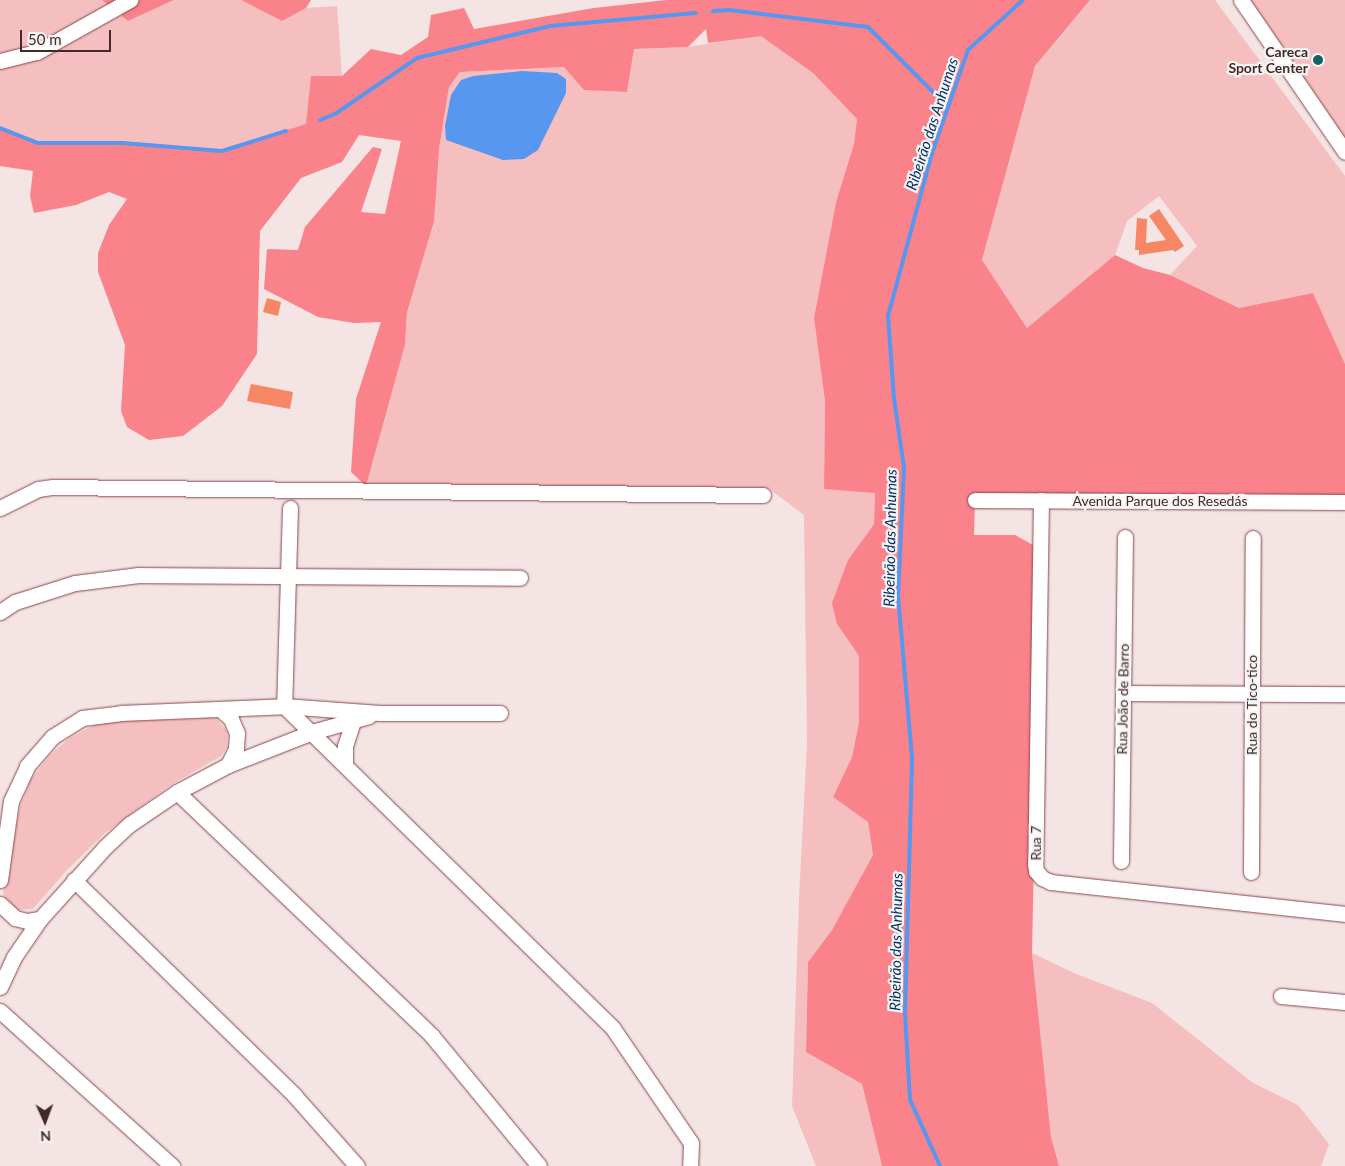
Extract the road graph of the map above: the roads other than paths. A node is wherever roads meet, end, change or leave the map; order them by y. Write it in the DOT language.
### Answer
graph roads {
  1 [pos="130,0"];
  2 [pos="1241,0"];
  3 [pos="0,61"];
  4 [pos="1345,152"];
  5 [pos="763,495"];
  6 [pos="975,500"];
  7 [pos="1041,500"];
  8 [pos="1345,502"];
  9 [pos="0,508"];
  10 [pos="290,508"];
  11 [pos="1125,537"];
  12 [pos="1253,538"];
  13 [pos="287,577"];
  14 [pos="520,578"];
  15 [pos="0,612"];
  16 [pos="1124,692"];
  17 [pos="1252,694"];
  18 [pos="1345,694"];
  19 [pos="284,706"];
  20 [pos="220,709"];
  21 [pos="380,713"];
  22 [pos="500,713"];
  23 [pos="353,721"];
  24 [pos="312,732"];
  25 [pos="228,765"];
  26 [pos="345,765"];
  27 [pos="177,792"];
  28 [pos="5,799"];
  29 [pos="1122,861"];
  30 [pos="1252,872"];
  31 [pos="0,880"];
  32 [pos="74,880"];
  33 [pos="0,904"];
  34 [pos="1345,914"];
  35 [pos="40,919"];
  36 [pos="0,987"];
  37 [pos="1281,996"];
  38 [pos="1345,1002"];
  39 [pos="0,1011"];
  40 [pos="172,1166"];
  41 [pos="357,1166"];
  42 [pos="539,1166"];
  43 [pos="690,1166"];
  1 -- 3 [label="street"];
  2 -- 4 [label="street"];
  5 -- 9 [label="street"];
  6 -- 7 [label="street, Avenida Parque dos Resedás"];
  7 -- 8 [label="street, Avenida Parque dos Resedás"];
  7 -- 34 [label="street, Rua 7"];
  10 -- 13 [label="street"];
  11 -- 16 [label="street, Rua João de Barro"];
  12 -- 17 [label="street, Rua do Tico-tico"];
  13 -- 14 [label="street"];
  13 -- 15 [label="street"];
  13 -- 19 [label="street"];
  16 -- 17 [label="street"];
  16 -- 29 [label="street, Rua João de Barro"];
  17 -- 18 [label="street"];
  17 -- 30 [label="street, Rua do Tico-tico"];
  19 -- 20 [label="street"];
  19 -- 21 [label="street"];
  19 -- 24 [label="street"];
  20 -- 25 [label="street"];
  20 -- 28 [label="street"];
  21 -- 22 [label="street"];
  21 -- 23 [label="street"];
  23 -- 24 [label="street"];
  23 -- 26 [label="street"];
  24 -- 25 [label="street"];
  24 -- 26 [label="street"];
  25 -- 27 [label="street"];
  26 -- 43 [label="street"];
  27 -- 32 [label="street"];
  27 -- 42 [label="street"];
  28 -- 31 [label="street"];
  32 -- 35 [label="street"];
  32 -- 41 [label="street"];
  33 -- 35 [label="street"];
  35 -- 36 [label="street"];
  37 -- 38 [label="street"];
  39 -- 40 [label="street"];
}
